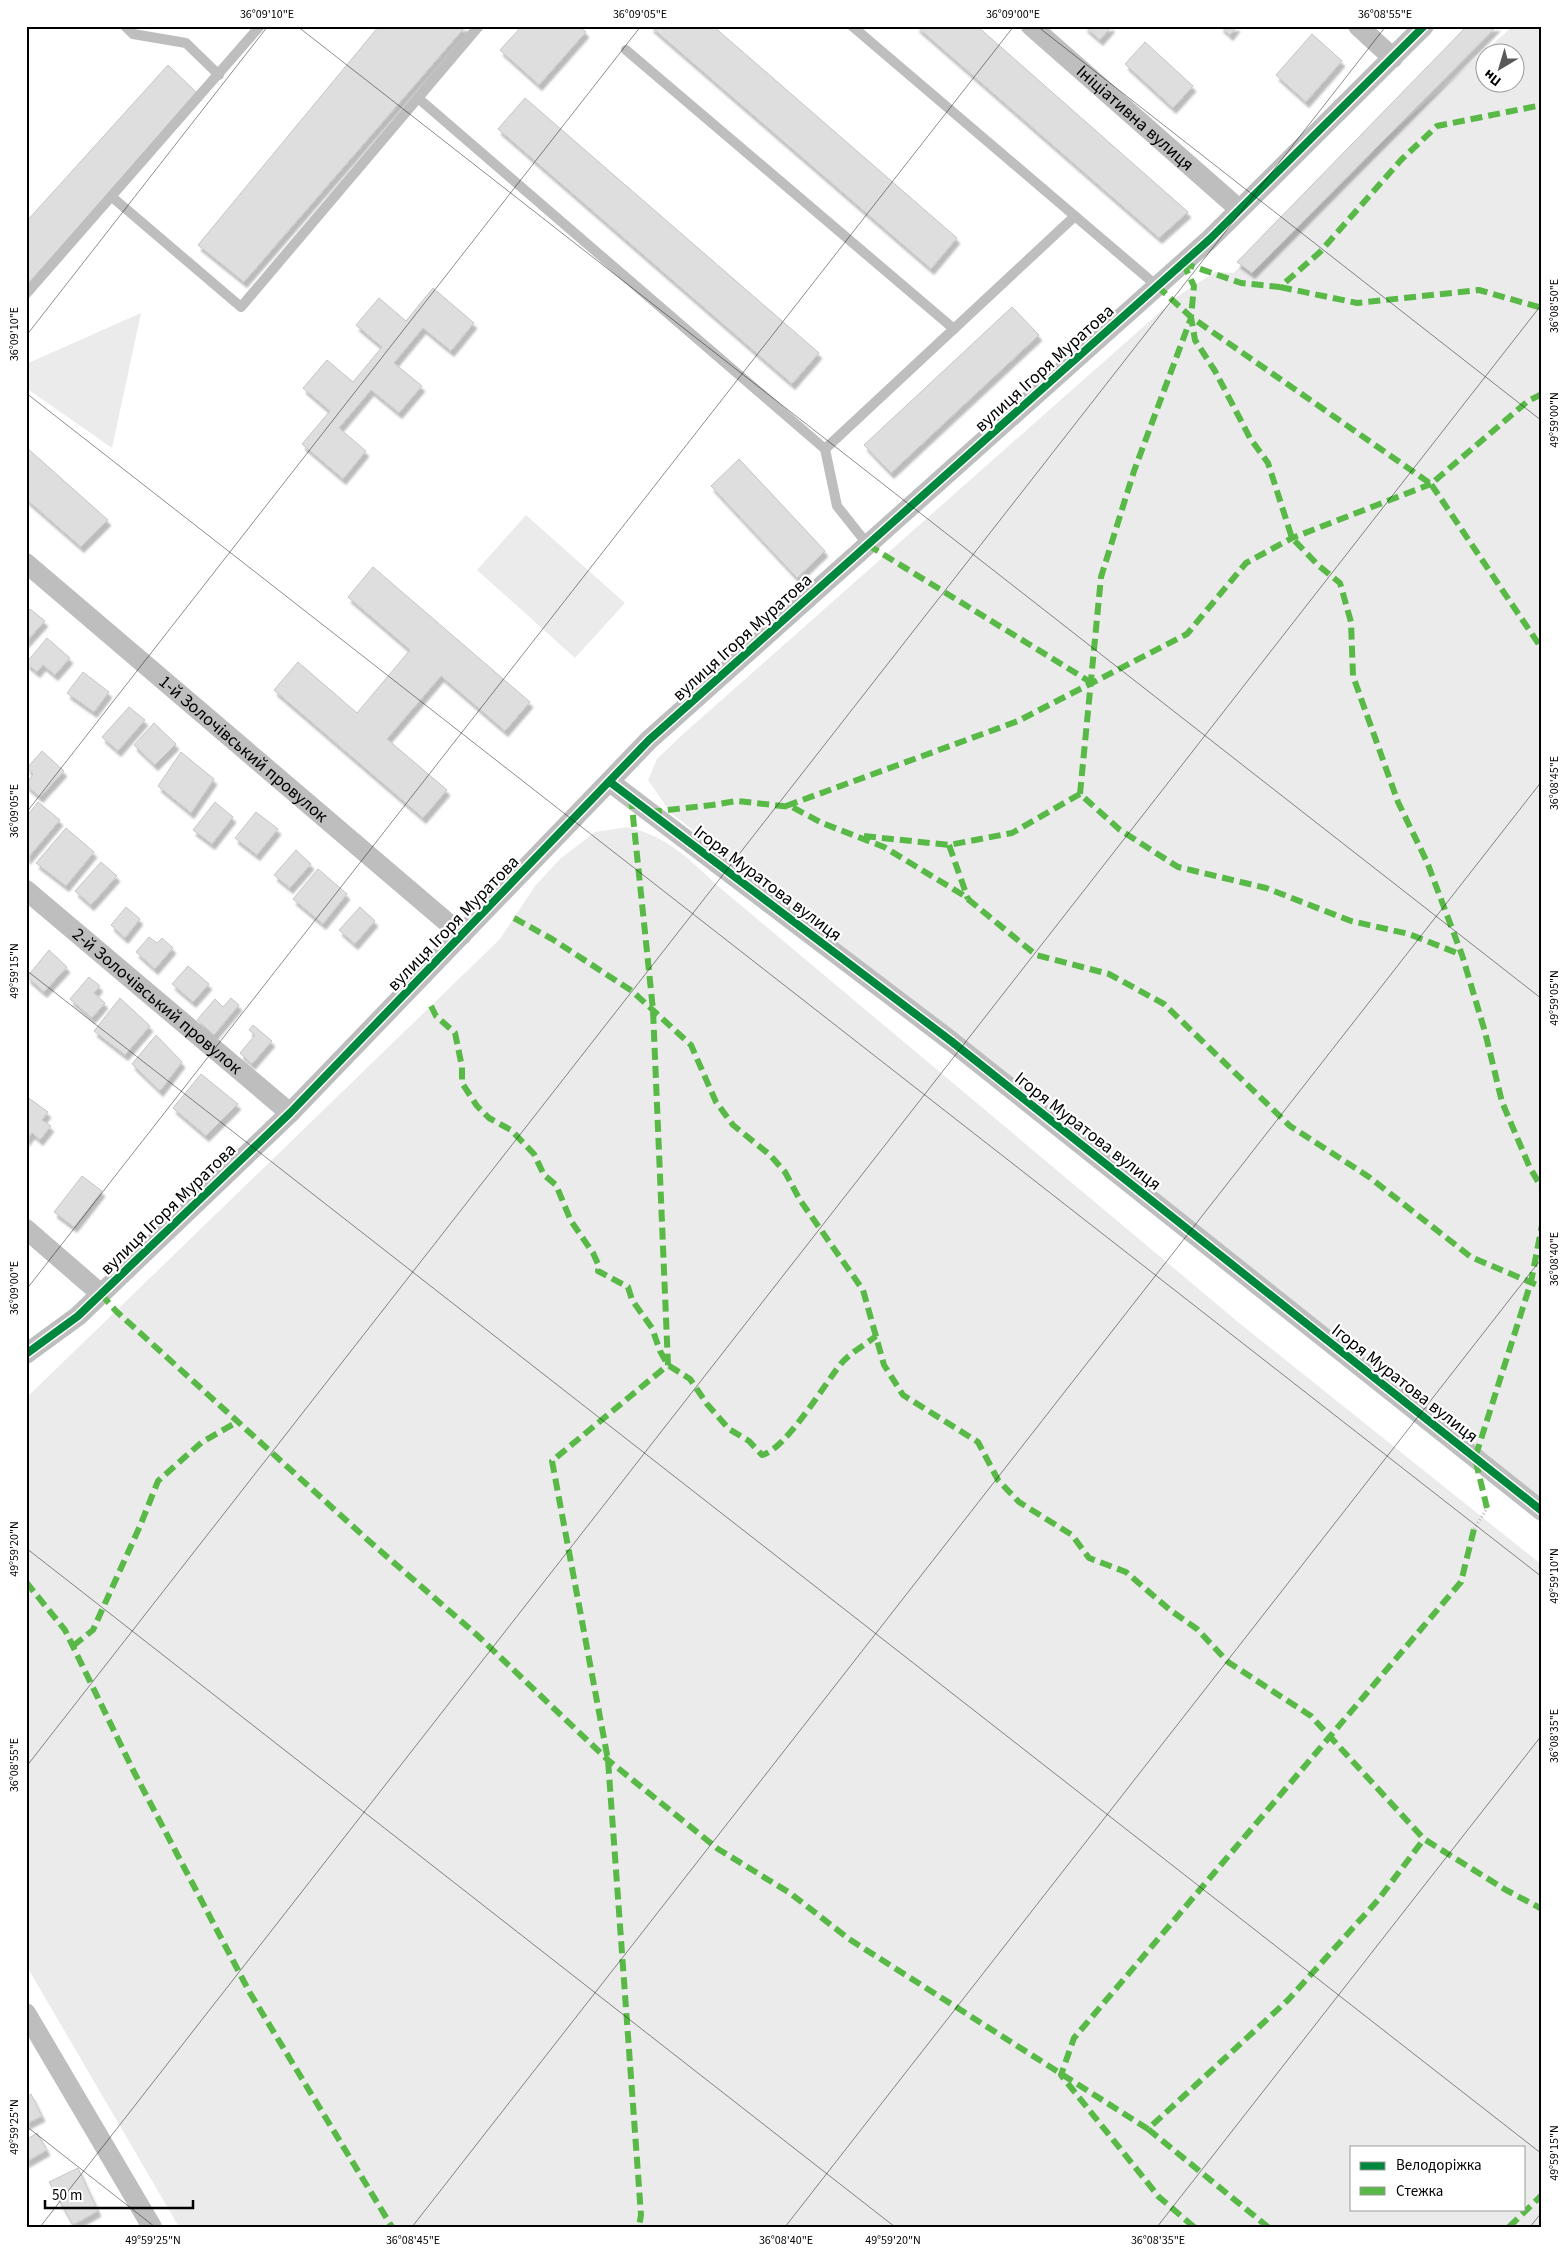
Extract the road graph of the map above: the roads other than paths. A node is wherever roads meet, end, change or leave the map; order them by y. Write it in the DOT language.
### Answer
graph roads {
  1 [pos="125,26"];
  2 [pos="260,26"];
  3 [pos="479,26"];
  4 [pos="852,26"];
  5 [pos="1032,26"];
  6 [pos="1358,26"];
  7 [pos="1424,26"];
  8 [pos="626,50"];
  9 [pos="1393,58"];
  10 [pos="219,75"];
  11 [pos="418,98"];
  12 [pos="112,197"];
  13 [pos="1239,209"];
  14 [pos="1075,216"];
  15 [pos="1157,286"];
  16 [pos="26,294"];
  17 [pos="954,329"];
  18 [pos="825,450"];
  19 [pos="868,545"];
  20 [pos="26,563"];
  21 [pos="610,782"];
  22 [pos="26,890"];
  23 [pos="462,935"];
  24 [pos="290,1113"];
  25 [pos="26,1229"];
  26 [pos="101,1294"];
  27 [pos="26,1354"];
  28 [pos="1542,1512"];
  29 [pos="26,2013"];
  30 [pos="152,2227"];
  1 -- 10 [label="lane"];
  2 -- 10 [label="lane"];
  3 -- 11 [label="lane"];
  4 -- 14 [label="lane"];
  5 -- 13 [label="street, Ініціативна вулиця"];
  6 -- 9 [label="street"];
  7 -- 9 [label="street, вулиця Ігоря Муратова"];
  8 -- 17 [label="lane"];
  9 -- 13 [label="street, вулиця Ігоря Муратова"];
  10 -- 12 [label="lane"];
  11 -- 12 [label="lane"];
  11 -- 18 [label="lane"];
  12 -- 16 [label="lane"];
  13 -- 15 [label="street, вулиця Ігоря Муратова"];
  14 -- 15 [label="lane"];
  14 -- 17 [label="lane"];
  15 -- 19 [label="street, вулиця Ігоря Муратова"];
  17 -- 18 [label="lane"];
  18 -- 19 [label="lane"];
  19 -- 21 [label="street, вулиця Ігоря Муратова"];
  20 -- 23 [label="street, 1-й Золочівський провулок"];
  21 -- 23 [label="street, вулиця Ігоря Муратова"];
  21 -- 28 [label="street, Ігоря Муратова вулиця"];
  22 -- 24 [label="street, 2-й Золочівський провулок"];
  23 -- 24 [label="street, вулиця Ігоря Муратова"];
  24 -- 26 [label="street, вулиця Ігоря Муратова"];
  25 -- 26 [label="street"];
  26 -- 27 [label="street, вулиця Ігоря Муратова"];
  29 -- 30 [label="street"];
}
